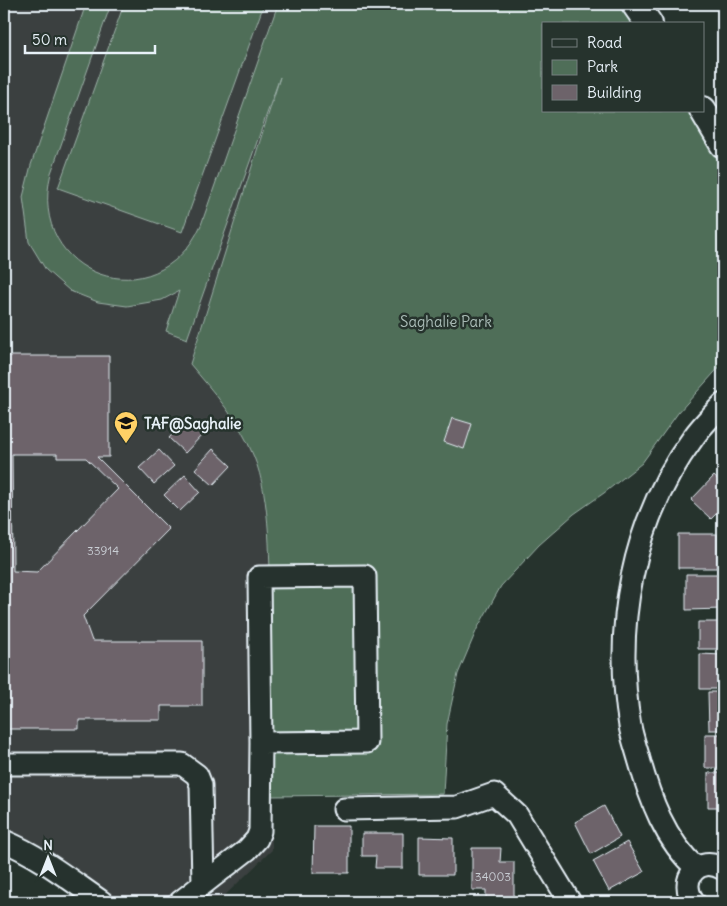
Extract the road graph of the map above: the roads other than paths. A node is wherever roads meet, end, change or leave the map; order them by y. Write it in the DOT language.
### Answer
graph roads {
  1 [pos="635,4"];
  2 [pos="648,22"];
  3 [pos="704,112"];
  4 [pos="723,144"];
  5 [pos="723,404"];
  6 [pos="261,743"];
  7 [pos="4,764"];
  8 [pos="344,809"];
  9 [pos="4,841"];
  10 [pos="696,868"];
  11 [pos="723,869"];
  12 [pos="203,884"];
  13 [pos="102,902"];
  14 [pos="180,902"];
  15 [pos="570,902"];
  16 [pos="694,902"];
  1 -- 2 [label="main road"];
  3 -- 4 [label="main road"];
  5 -- 10 [label="street"];
  6 -- 6 [label="street"];
  6 -- 12 [label="street"];
  7 -- 12 [label="street"];
  8 -- 15 [label="street"];
  9 -- 13 [label="street"];
  10 -- 11 [label="street"];
  10 -- 16 [label="street"];
  12 -- 14 [label="street"];
}
